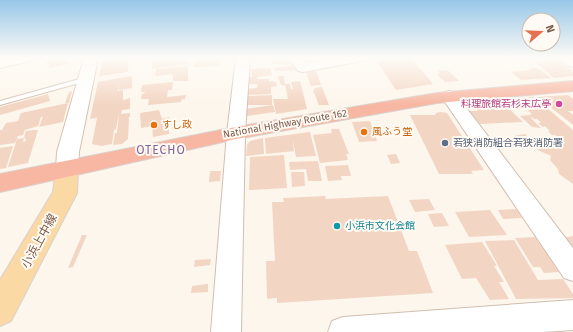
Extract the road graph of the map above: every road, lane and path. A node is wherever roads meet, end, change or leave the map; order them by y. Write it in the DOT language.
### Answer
graph roads {
  1 [pos="87,73"];
  2 [pos="242,73"];
  3 [pos="86,80"];
  4 [pos="573,86"];
  5 [pos="448,96"];
  6 [pos="0,103"];
  7 [pos="236,133"];
  8 [pos="67,169"];
  9 [pos="0,183"];
  10 [pos="573,269"];
  11 [pos="0,310"];
  12 [pos="573,315"];
  13 [pos="226,332"];
  14 [pos="343,332"];
  1 -- 3 [label="street"];
  2 -- 7 [label="street"];
  3 -- 6 [label="lane"];
  3 -- 8 [label="street"];
  4 -- 5 [label="highway, National Highway Route 162"];
  5 -- 7 [label="highway, National Highway Route 162"];
  5 -- 10 [label="street"];
  7 -- 8 [label="highway, National Highway Route 162"];
  7 -- 13 [label="street"];
  8 -- 9 [label="highway, National Highway Route 162"];
  8 -- 11 [label="main road, 小浜上中線"];
  12 -- 14 [label="street"];
}
